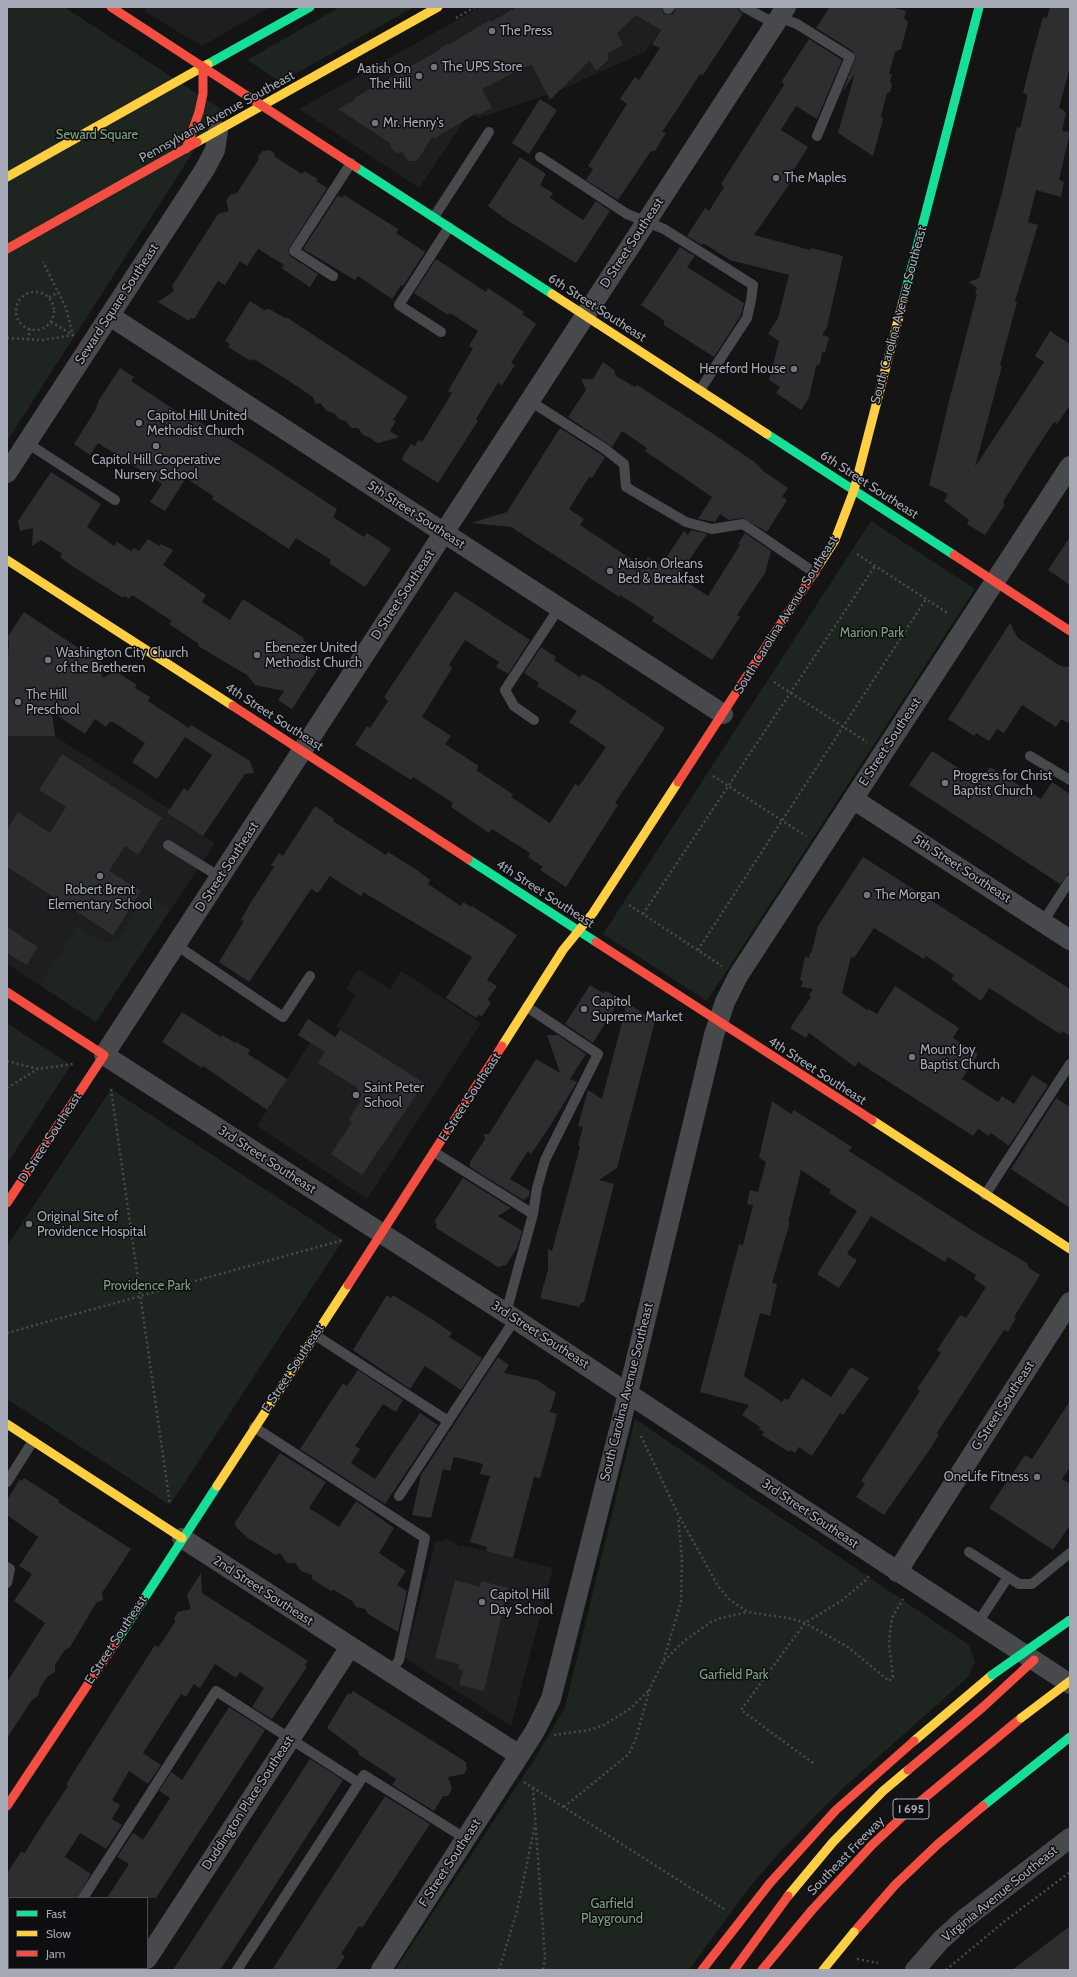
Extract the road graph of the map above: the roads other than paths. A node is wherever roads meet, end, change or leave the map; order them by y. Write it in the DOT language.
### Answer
graph roads {
  1 [pos="310,7"];
  2 [pos="438,7"];
  3 [pos="744,7"];
  4 [pos="979,7"];
  5 [pos="118,9"];
  6 [pos="782,13"];
  7 [pos="204,67"];
  8 [pos="263,106"];
  9 [pos="218,131"];
  10 [pos="489,132"];
  11 [pos="817,136"];
  12 [pos="186,149"];
  13 [pos="540,157"];
  14 [pos="351,163"];
  15 [pos="7,177"];
  16 [pos="434,217"];
  17 [pos="645,222"];
  18 [pos="449,227"];
  19 [pos="7,249"];
  20 [pos="333,276"];
  21 [pos="585,315"];
  22 [pos="110,316"];
  23 [pos="441,332"];
  24 [pos="700,390"];
  25 [pos="530,401"];
  26 [pos="27,443"];
  27 [pos="1070,466"];
  28 [pos="7,473"];
  29 [pos="854,490"];
  30 [pos="115,500"];
  31 [pos="444,533"];
  32 [pos="7,560"];
  33 [pos="815,573"];
  34 [pos="995,582"];
  35 [pos="559,608"];
  36 [pos="1070,631"];
  37 [pos="723,714"];
  38 [pos="534,720"];
  39 [pos="302,751"];
  40 [pos="1030,756"];
  41 [pos="1070,780"];
  42 [pos="853,799"];
  43 [pos="168,845"];
  44 [pos="220,877"];
  45 [pos="1070,880"];
  46 [pos="1043,922"];
  47 [pos="579,932"];
  48 [pos="1070,940"];
  49 [pos="176,945"];
  50 [pos="310,976"];
  51 [pos="7,992"];
  52 [pos="527,1007"];
  53 [pos="718,1021"];
  54 [pos="104,1055"];
  55 [pos="1070,1064"];
  56 [pos="434,1152"];
  57 [pos="985,1195"];
  58 [pos="7,1203"];
  59 [pos="533,1214"];
  60 [pos="381,1233"];
  61 [pos="1070,1249"];
  62 [pos="1070,1302"];
  63 [pos="510,1316"];
  64 [pos="315,1335"];
  65 [pos="627,1392"];
  66 [pos="448,1421"];
  67 [pos="7,1424"];
  68 [pos="254,1427"];
  69 [pos="33,1441"];
  70 [pos="7,1482"];
  71 [pos="400,1496"];
  72 [pos="182,1538"];
  73 [pos="969,1552"];
  74 [pos="1070,1553"];
  75 [pos="7,1567"];
  76 [pos="897,1572"];
  77 [pos="1008,1577"];
  78 [pos="7,1583"];
  79 [pos="1070,1612"];
  80 [pos="1070,1620"];
  81 [pos="977,1624"];
  82 [pos="350,1647"];
  83 [pos="1034,1660"];
  84 [pos="390,1673"];
  85 [pos="1070,1681"];
  86 [pos="1070,1684"];
  87 [pos="1070,1738"];
  88 [pos="290,1739"];
  89 [pos="519,1755"];
  90 [pos="1044,1770"];
  91 [pos="358,1784"];
  92 [pos="7,1786"];
  93 [pos="16,1792"];
  94 [pos="990,1800"];
  95 [pos="7,1806"];
  96 [pos="1070,1838"];
  97 [pos="466,1839"];
  98 [pos="85,1897"];
  99 [pos="148,1957"];
  100 [pos="237,1970"];
  101 [pos="381,1970"];
  102 [pos="702,1970"];
  103 [pos="734,1970"];
  104 [pos="762,1970"];
  105 [pos="823,1970"];
  106 [pos="915,1970"];
  1 -- 7 [label="main road"];
  2 -- 8 [label="main road, Pennsylvania Avenue Southeast"];
  3 -- 6 [label="lane"];
  4 -- 29 [label="main road, South Carolina Avenue Southeast"];
  5 -- 7 [label="main road, 6th Street Southeast"];
  6 -- 11 [label="lane"];
  6 -- 17 [label="street, D Street Southeast"];
  7 -- 8 [label="main road, 6th Street Southeast"];
  7 -- 12 [label="main road"];
  7 -- 15 [label="main road"];
  8 -- 9 [label="main road, Pennsylvania Avenue Southeast"];
  8 -- 14 [label="main road, 6th Street Southeast"];
  9 -- 12 [label="main road, Pennsylvania Avenue Southeast"];
  9 -- 22 [label="street, Seward Square Southeast"];
  10 -- 16 [label="lane"];
  12 -- 19 [label="main road, Pennsylvania Avenue Southeast"];
  13 -- 17 [label="lane"];
  14 -- 16 [label="main road, 6th Street Southeast"];
  14 -- 20 [label="lane"];
  16 -- 18 [label="main road, 6th Street Southeast"];
  17 -- 21 [label="street, D Street Southeast"];
  17 -- 24 [label="lane"];
  18 -- 21 [label="main road, 6th Street Southeast"];
  18 -- 23 [label="lane"];
  21 -- 24 [label="main road, 6th Street Southeast"];
  21 -- 25 [label="street, D Street Southeast"];
  22 -- 26 [label="street, Seward Square Southeast"];
  22 -- 31 [label="street, 5th Street Southeast"];
  24 -- 29 [label="main road, 6th Street Southeast"];
  25 -- 31 [label="street, D Street Southeast"];
  25 -- 33 [label="lane"];
  26 -- 28 [label="street, Seward Square Southeast"];
  26 -- 30 [label="lane"];
  27 -- 34 [label="street, E Street Southeast"];
  29 -- 33 [label="main road, South Carolina Avenue Southeast"];
  29 -- 34 [label="main road, 6th Street Southeast"];
  31 -- 35 [label="street, 5th Street Southeast"];
  31 -- 39 [label="street, D Street Southeast"];
  32 -- 39 [label="main road, 4th Street Southeast"];
  33 -- 37 [label="main road, South Carolina Avenue Southeast"];
  34 -- 36 [label="main road, 6th Street Southeast"];
  34 -- 42 [label="street, E Street Southeast"];
  35 -- 37 [label="street, 5th Street Southeast"];
  35 -- 38 [label="lane"];
  37 -- 47 [label="main road, South Carolina Avenue Southeast"];
  39 -- 44 [label="street, D Street Southeast"];
  39 -- 47 [label="main road, 4th Street Southeast"];
  40 -- 41 [label="lane"];
  42 -- 46 [label="street, 5th Street Southeast"];
  42 -- 53 [label="street, E Street Southeast"];
  43 -- 44 [label="lane"];
  44 -- 49 [label="street, D Street Southeast"];
  45 -- 46 [label="lane"];
  46 -- 48 [label="street, 5th Street Southeast"];
  47 -- 52 [label="main road, E Street Southeast"];
  47 -- 53 [label="main road, 4th Street Southeast"];
  49 -- 50 [label="lane"];
  49 -- 54 [label="street, D Street Southeast"];
  51 -- 54 [label="main road, 3rd Street Southeast"];
  52 -- 56 [label="main road, E Street Southeast"];
  52 -- 59 [label="lane"];
  53 -- 57 [label="main road, 4th Street Southeast"];
  53 -- 65 [label="street, South Carolina Avenue Southeast"];
  54 -- 58 [label="main road, D Street Southeast"];
  54 -- 60 [label="street, 3rd Street Southeast"];
  55 -- 57 [label="lane"];
  56 -- 59 [label="lane"];
  56 -- 60 [label="main road, E Street Southeast"];
  57 -- 61 [label="main road, 4th Street Southeast"];
  59 -- 63 [label="lane"];
  60 -- 63 [label="street, 3rd Street Southeast"];
  60 -- 64 [label="main road, E Street Southeast"];
  62 -- 76 [label="street, G Street Southeast"];
  63 -- 65 [label="street, 3rd Street Southeast"];
  63 -- 66 [label="lane"];
  64 -- 66 [label="lane"];
  64 -- 68 [label="main road, E Street Southeast"];
  65 -- 76 [label="street, 3rd Street Southeast"];
  65 -- 89 [label="street, South Carolina Avenue Southeast"];
  66 -- 71 [label="lane"];
  67 -- 69 [label="main road, 2nd Street Southeast"];
  68 -- 72 [label="main road, E Street Southeast"];
  68 -- 84 [label="lane"];
  69 -- 70 [label="lane"];
  69 -- 72 [label="main road, 2nd Street Southeast"];
  72 -- 82 [label="street, 2nd Street Southeast"];
  72 -- 93 [label="main road, E Street Southeast"];
  73 -- 77 [label="lane"];
  74 -- 77 [label="lane"];
  75 -- 78 [label="lane"];
  76 -- 81 [label="street, 3rd Street Southeast"];
  77 -- 81 [label="lane"];
  79 -- 83 [label="main road"];
  80 -- 102 [label="main road, bridge"];
  81 -- 83 [label="street, 3rd Street Southeast"];
  82 -- 84 [label="street, 2nd Street Southeast"];
  82 -- 88 [label="street, Duddington Place Southeast"];
  83 -- 86 [label="street, 3rd Street Southeast"];
  83 -- 103 [label="main road, bridge"];
  84 -- 89 [label="street, 2nd Street Southeast"];
  85 -- 104 [label="main road, Southeast Freeway / I 695, bridge"];
  87 -- 94 [label="main road"];
  88 -- 91 [label="lane"];
  88 -- 98 [label="lane"];
  88 -- 99 [label="street, Duddington Place Southeast"];
  89 -- 97 [label="street, F Street Southeast"];
  90 -- 94 [label="main road"];
  91 -- 97 [label="lane"];
  91 -- 100 [label="lane"];
  92 -- 93 [label="lane"];
  93 -- 95 [label="main road, E Street Southeast"];
  94 -- 105 [label="main road, bridge"];
  96 -- 106 [label="street, Virginia Avenue Southeast"];
  97 -- 101 [label="street, F Street Southeast"];
}
